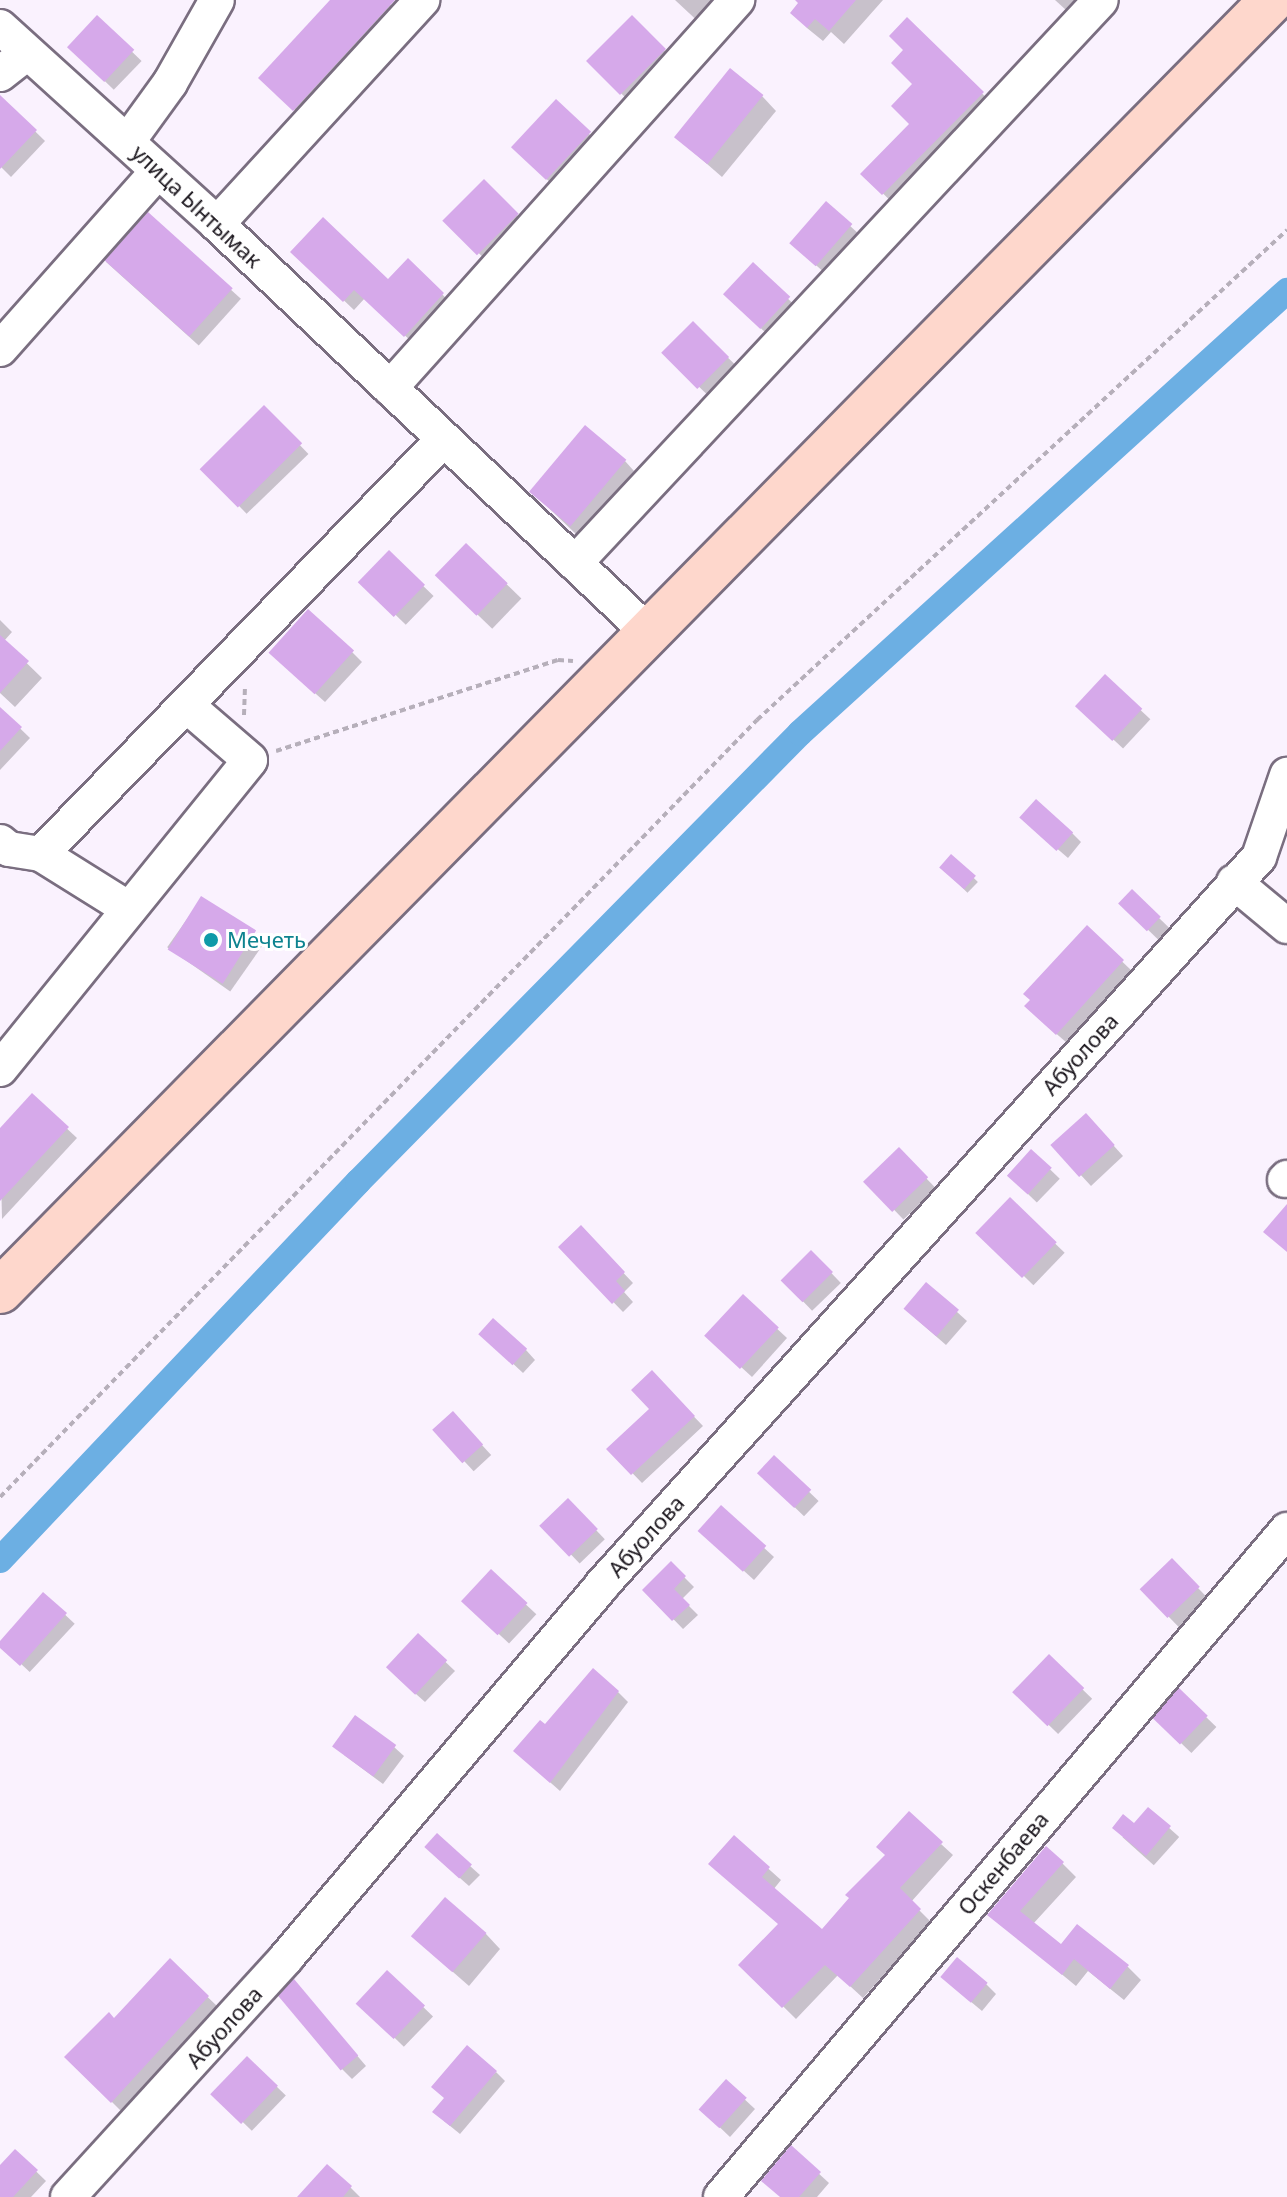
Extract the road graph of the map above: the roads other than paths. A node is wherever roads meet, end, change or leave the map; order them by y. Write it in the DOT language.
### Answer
graph roads {
  1 [pos="217,0"];
  2 [pos="422,0"];
  3 [pos="737,0"];
  4 [pos="1101,0"];
  5 [pos="1273,2"];
  6 [pos="0,27"];
  7 [pos="27,53"];
  8 [pos="0,74"];
  9 [pos="128,141"];
  10 [pos="158,171"];
  11 [pos="217,224"];
  12 [pos="0,349"];
  13 [pos="390,388"];
  14 [pos="444,439"];
  15 [pos="575,563"];
  16 [pos="635,649"];
  17 [pos="186,705"];
  18 [pos="1287,775"];
  19 [pos="0,842"];
  20 [pos="41,854"];
  21 [pos="1287,868"];
  22 [pos="1234,882"];
  23 [pos="129,909"];
  24 [pos="1287,926"];
  25 [pos="0,1069"];
  26 [pos="0,1291"];
  27 [pos="1287,1530"];
  28 [pos="68,2197"];
  29 [pos="721,2197"];
  1 -- 9 [label="street"];
  2 -- 11 [label="street"];
  3 -- 13 [label="street"];
  4 -- 15 [label="street"];
  5 -- 16 [label="main road"];
  6 -- 7 [label="street, улица Ынтымак"];
  7 -- 8 [label="street"];
  7 -- 9 [label="street, улица Ынтымак"];
  9 -- 10 [label="street, улица Ынтымак"];
  10 -- 11 [label="street, улица Ынтымак"];
  10 -- 12 [label="street"];
  11 -- 13 [label="street, улица Ынтымак"];
  13 -- 14 [label="street, улица Ынтымак"];
  14 -- 15 [label="street, улица Ынтымак"];
  14 -- 17 [label="street"];
  15 -- 16 [label="street, улица Ынтымак"];
  16 -- 26 [label="main road"];
  17 -- 20 [label="street"];
  17 -- 23 [label="street"];
  18 -- 22 [label="street, Абуолова"];
  19 -- 20 [label="street"];
  20 -- 23 [label="street"];
  21 -- 22 [label="street"];
  22 -- 24 [label="street"];
  22 -- 28 [label="street, Абуолова"];
  23 -- 25 [label="street"];
  27 -- 29 [label="street, Оскенбаева"];
}
